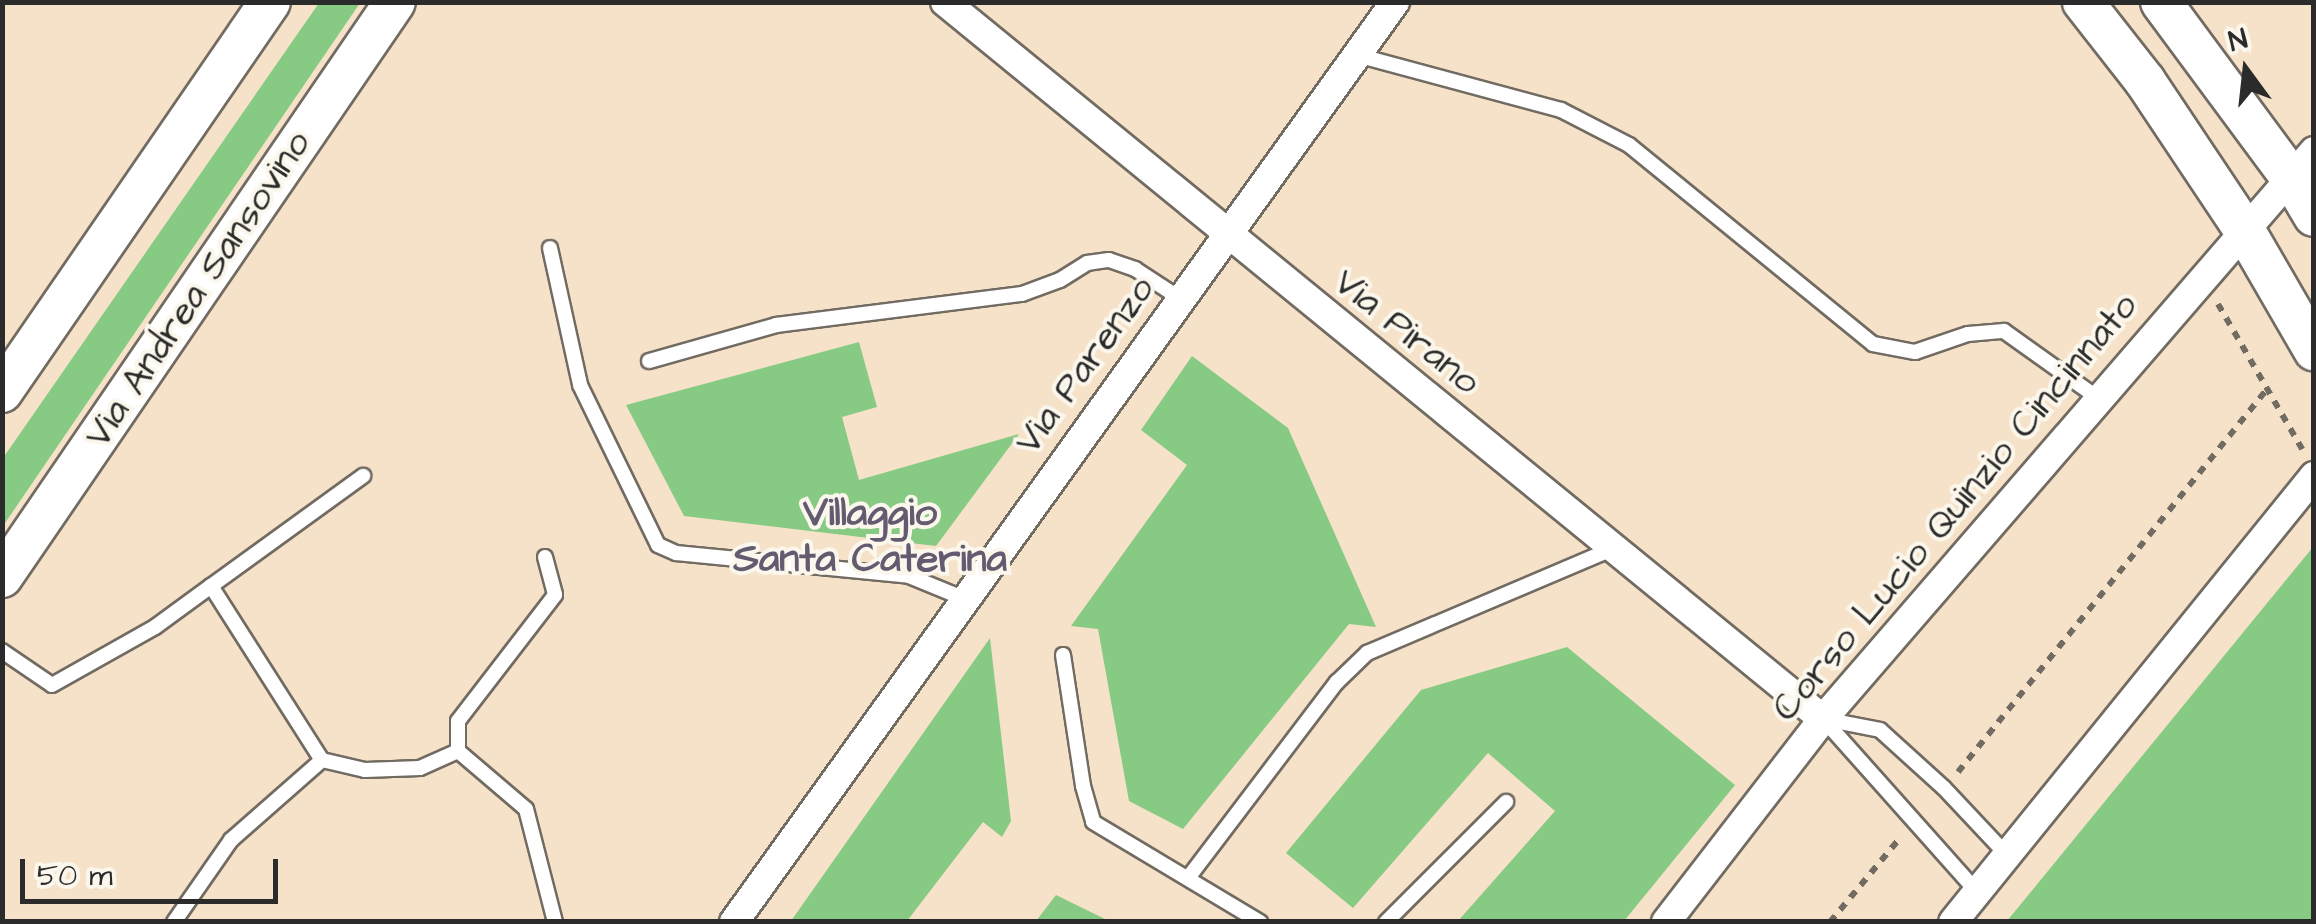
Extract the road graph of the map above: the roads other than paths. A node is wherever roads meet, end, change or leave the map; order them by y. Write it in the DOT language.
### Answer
graph roads {
  1 [pos="270,2"];
  2 [pos="395,2"];
  3 [pos="945,2"];
  4 [pos="1395,2"];
  5 [pos="2083,2"];
  6 [pos="2161,2"];
  7 [pos="1356,56"];
  8 [pos="2303,165"];
  9 [pos="2314,216"];
  10 [pos="2245,231"];
  11 [pos="1226,236"];
  12 [pos="550,248"];
  13 [pos="1181,299"];
  14 [pos="2314,350"];
  15 [pos="649,361"];
  16 [pos="2,392"];
  17 [pos="2098,398"];
  18 [pos="2309,465"];
  19 [pos="363,476"];
  20 [pos="1612,548"];
  21 [pos="545,558"];
  22 [pos="2,577"];
  23 [pos="211,586"];
  24 [pos="963,598"];
  25 [pos="2,651"];
  26 [pos="1063,654"];
  27 [pos="1824,719"];
  28 [pos="458,751"];
  29 [pos="322,760"];
  30 [pos="1506,802"];
  31 [pos="2007,855"];
  32 [pos="1188,878"];
  33 [pos="1977,892"];
  34 [pos="174,922"];
  35 [pos="555,922"];
  36 [pos="734,922"];
  37 [pos="1260,922"];
  38 [pos="1386,922"];
  39 [pos="1666,922"];
  40 [pos="1953,922"];
  1 -- 16 [label="main road"];
  2 -- 22 [label="main road, Via Andrea Sansovino"];
  3 -- 11 [label="street, Via Pirano"];
  4 -- 7 [label="street, Via Parenzo"];
  5 -- 10 [label="main road"];
  6 -- 8 [label="main road"];
  7 -- 11 [label="street, Via Parenzo"];
  7 -- 17 [label="lane"];
  8 -- 9 [label="main road"];
  8 -- 10 [label="street, Corso Lucio Quinzio Cincinnato"];
  10 -- 14 [label="main road"];
  10 -- 17 [label="street, Corso Lucio Quinzio Cincinnato"];
  11 -- 13 [label="street, Via Parenzo"];
  11 -- 20 [label="street, Via Pirano"];
  12 -- 24 [label="lane"];
  13 -- 15 [label="lane"];
  13 -- 24 [label="street, Via Parenzo"];
  17 -- 27 [label="street, Corso Lucio Quinzio Cincinnato"];
  18 -- 31 [label="street"];
  19 -- 23 [label="lane"];
  20 -- 27 [label="street, Via Pirano"];
  20 -- 32 [label="lane"];
  21 -- 28 [label="lane"];
  23 -- 25 [label="lane"];
  23 -- 29 [label="lane"];
  24 -- 36 [label="street, Via Parenzo"];
  26 -- 32 [label="lane"];
  27 -- 31 [label="lane"];
  27 -- 33 [label="lane"];
  27 -- 39 [label="street, Corso Lucio Quinzio Cincinnato"];
  28 -- 29 [label="lane"];
  28 -- 35 [label="lane"];
  29 -- 34 [label="lane"];
  30 -- 38 [label="lane"];
  31 -- 33 [label="street"];
  32 -- 37 [label="lane"];
  33 -- 40 [label="street"];
}
